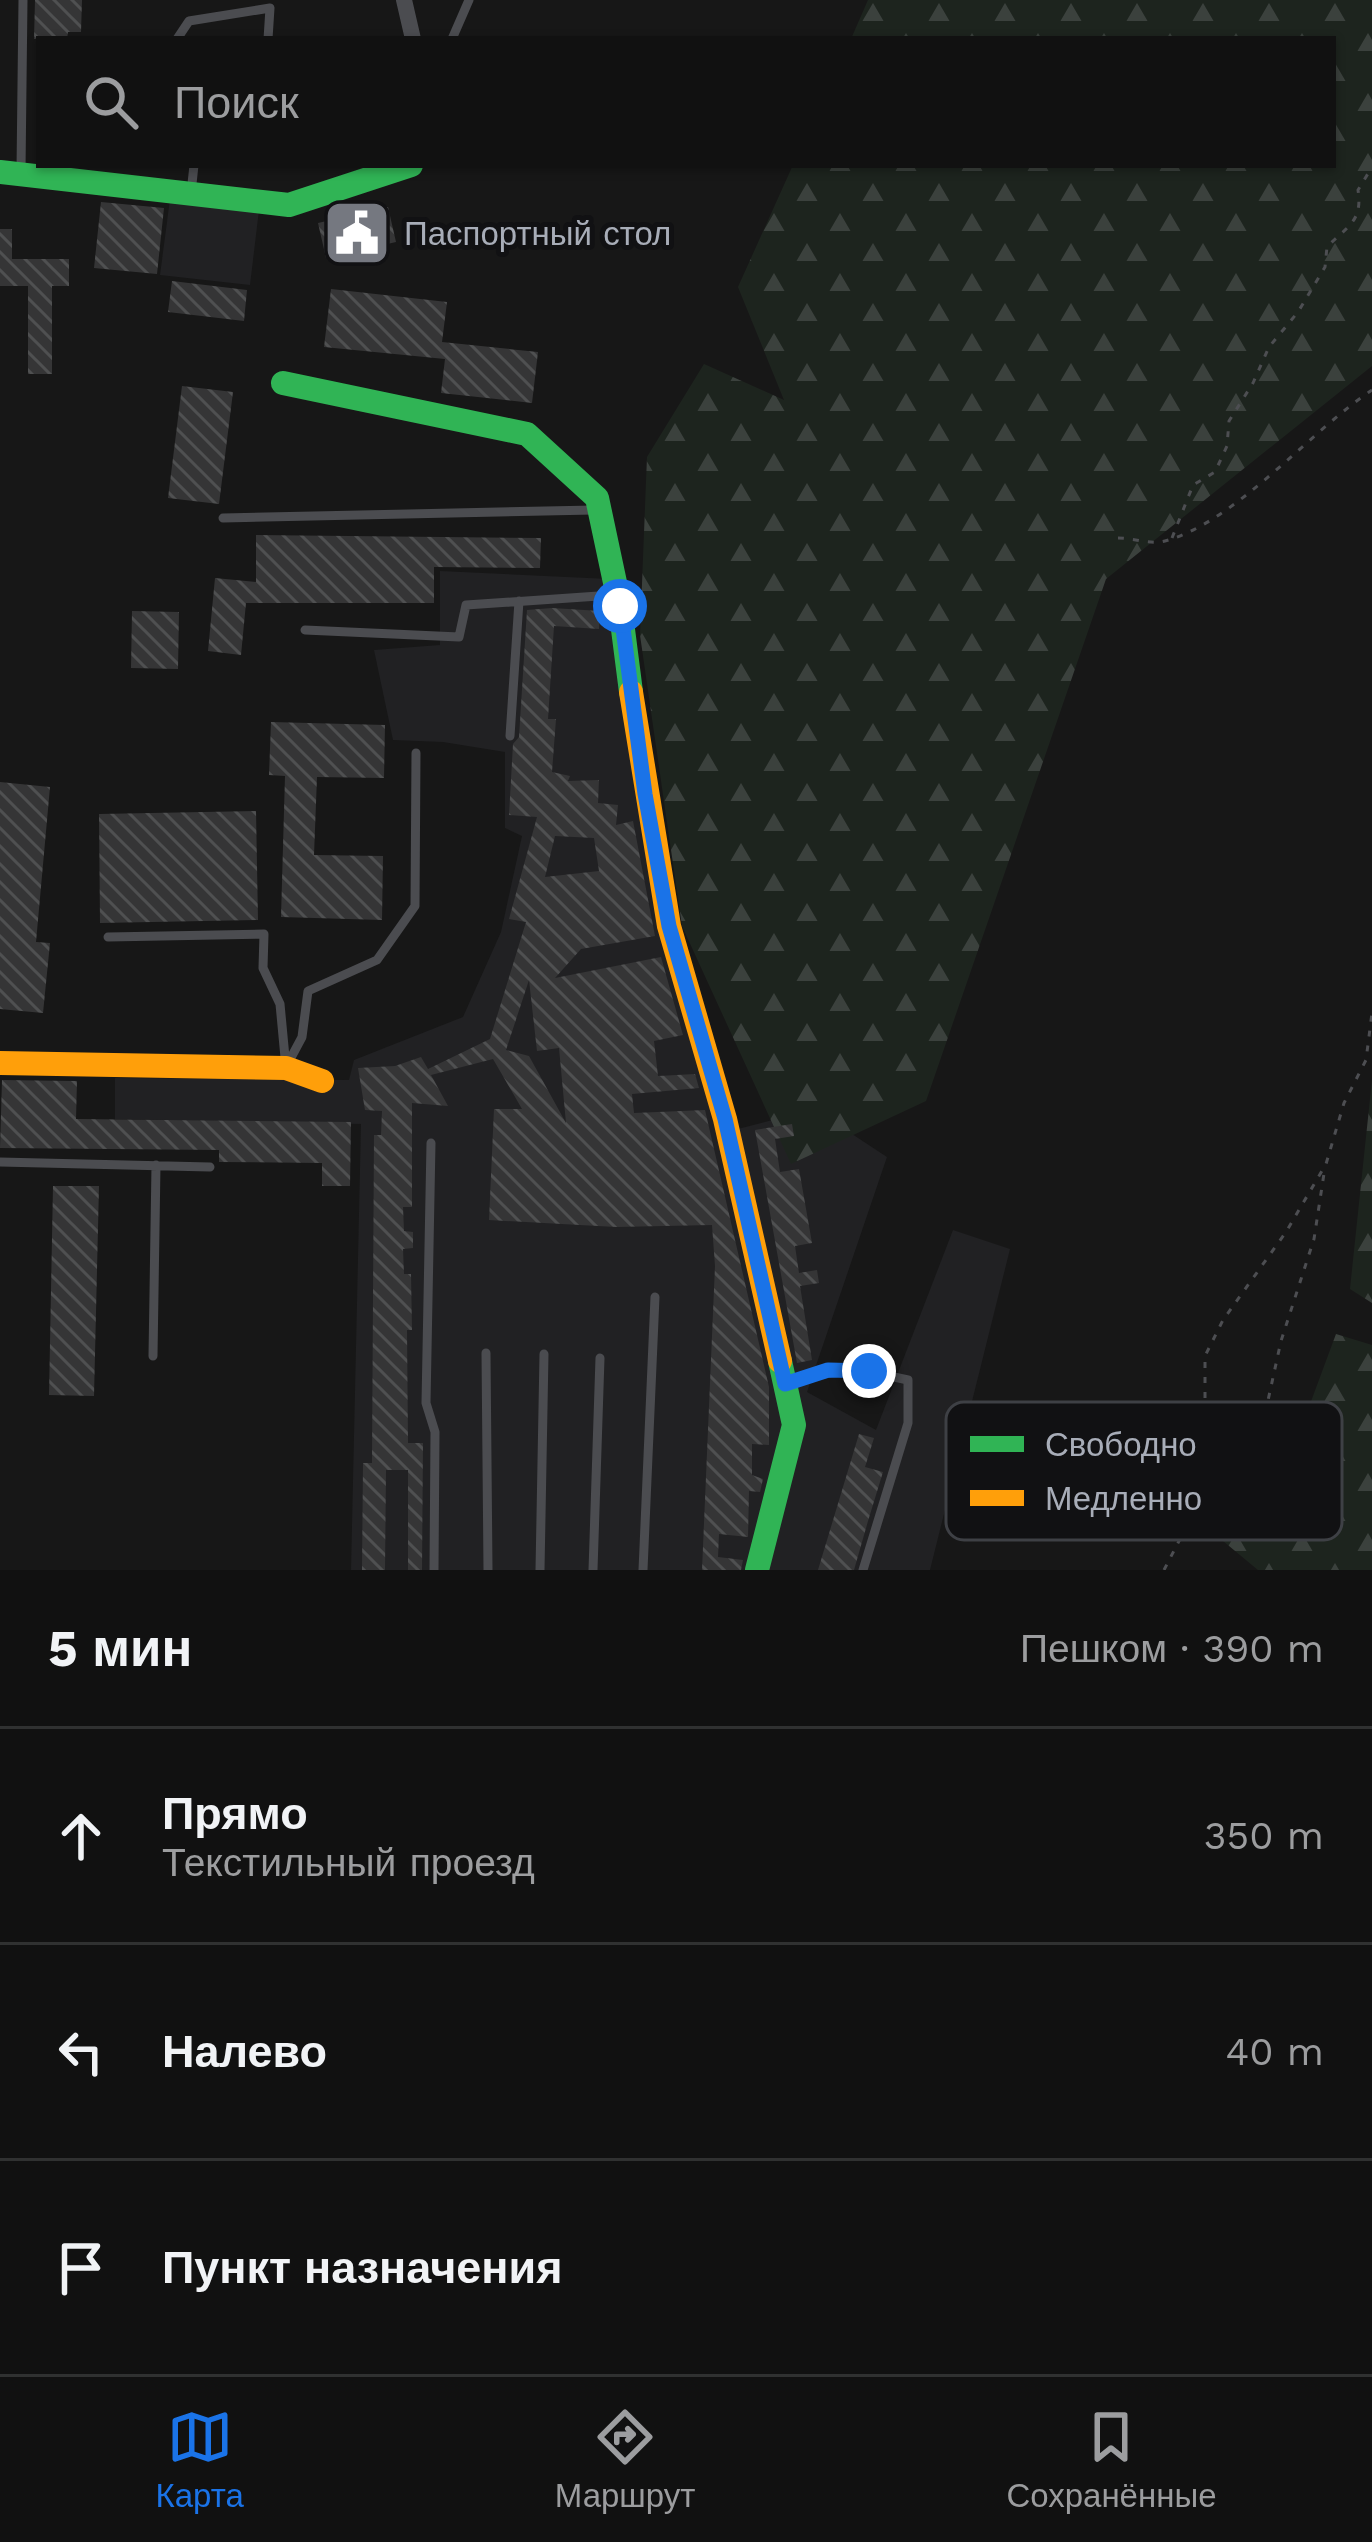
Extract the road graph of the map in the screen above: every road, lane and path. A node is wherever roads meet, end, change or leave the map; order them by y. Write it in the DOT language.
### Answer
graph roads {
  1 [pos="23,0"];
  2 [pos="404,0"];
  3 [pos="469,0"];
  4 [pos="179,36"];
  5 [pos="268,36"];
  6 [pos="412,36"];
  7 [pos="453,36"];
  8 [pos="1372,167"];
  9 [pos="194,168"];
  10 [pos="402,168"];
  11 [pos="10,174"];
  12 [pos="190,193"];
  13 [pos="283,382"];
  14 [pos="1372,390"];
  15 [pos="599,510"];
  16 [pos="223,518"];
  17 [pos="1118,538"];
  18 [pos="1172,538"];
  19 [pos="618,595"];
  20 [pos="519,601"];
  21 [pos="305,630"];
  22 [pos="510,736"];
  23 [pos="416,753"];
  24 [pos="108,938"];
  25 [pos="1372,1017"];
  26 [pos="0,1064"];
  27 [pos="286,1068"];
  28 [pos="322,1081"];
  29 [pos="431,1143"];
  30 [pos="0,1162"];
  31 [pos="1325,1164"];
  32 [pos="156,1166"];
  33 [pos="210,1167"];
  34 [pos="655,1297"];
  35 [pos="485,1353"];
  36 [pos="544,1354"];
  37 [pos="154,1356"];
  38 [pos="600,1358"];
  39 [pos="785,1384"];
  40 [pos="1205,1402"];
  41 [pos="1268,1402"];
  42 [pos="1180,1540"];
  43 [pos="434,1570"];
  44 [pos="488,1570"];
  45 [pos="540,1570"];
  46 [pos="593,1570"];
  47 [pos="643,1570"];
  48 [pos="757,1570"];
  49 [pos="863,1570"];
  50 [pos="1164,1570"];
  1 -- 11 [label="lane"];
  2 -- 6 [label="street"];
  3 -- 7 [label="lane"];
  4 -- 5 [label="lane"];
  8 -- 18 [label="path"];
  9 -- 12 [label="lane"];
  10 -- 12 [label="street"];
  11 -- 12 [label="street"];
  13 -- 15 [label="street"];
  14 -- 18 [label="path"];
  15 -- 16 [label="lane"];
  15 -- 19 [label="street"];
  17 -- 18 [label="path"];
  19 -- 20 [label="lane"];
  19 -- 39 [label="street"];
  20 -- 21 [label="lane"];
  20 -- 22 [label="lane"];
  23 -- 27 [label="lane"];
  24 -- 27 [label="lane"];
  25 -- 31 [label="path"];
  26 -- 27 [label="street"];
  27 -- 28 [label="street"];
  29 -- 43 [label="lane"];
  30 -- 32 [label="lane"];
  31 -- 40 [label="path"];
  31 -- 41 [label="path"];
  32 -- 33 [label="lane"];
  32 -- 37 [label="lane"];
  34 -- 47 [label="lane"];
  35 -- 44 [label="lane"];
  36 -- 45 [label="lane"];
  38 -- 46 [label="lane"];
  39 -- 48 [label="street"];
  39 -- 49 [label="lane"];
  42 -- 50 [label="path"];
}
